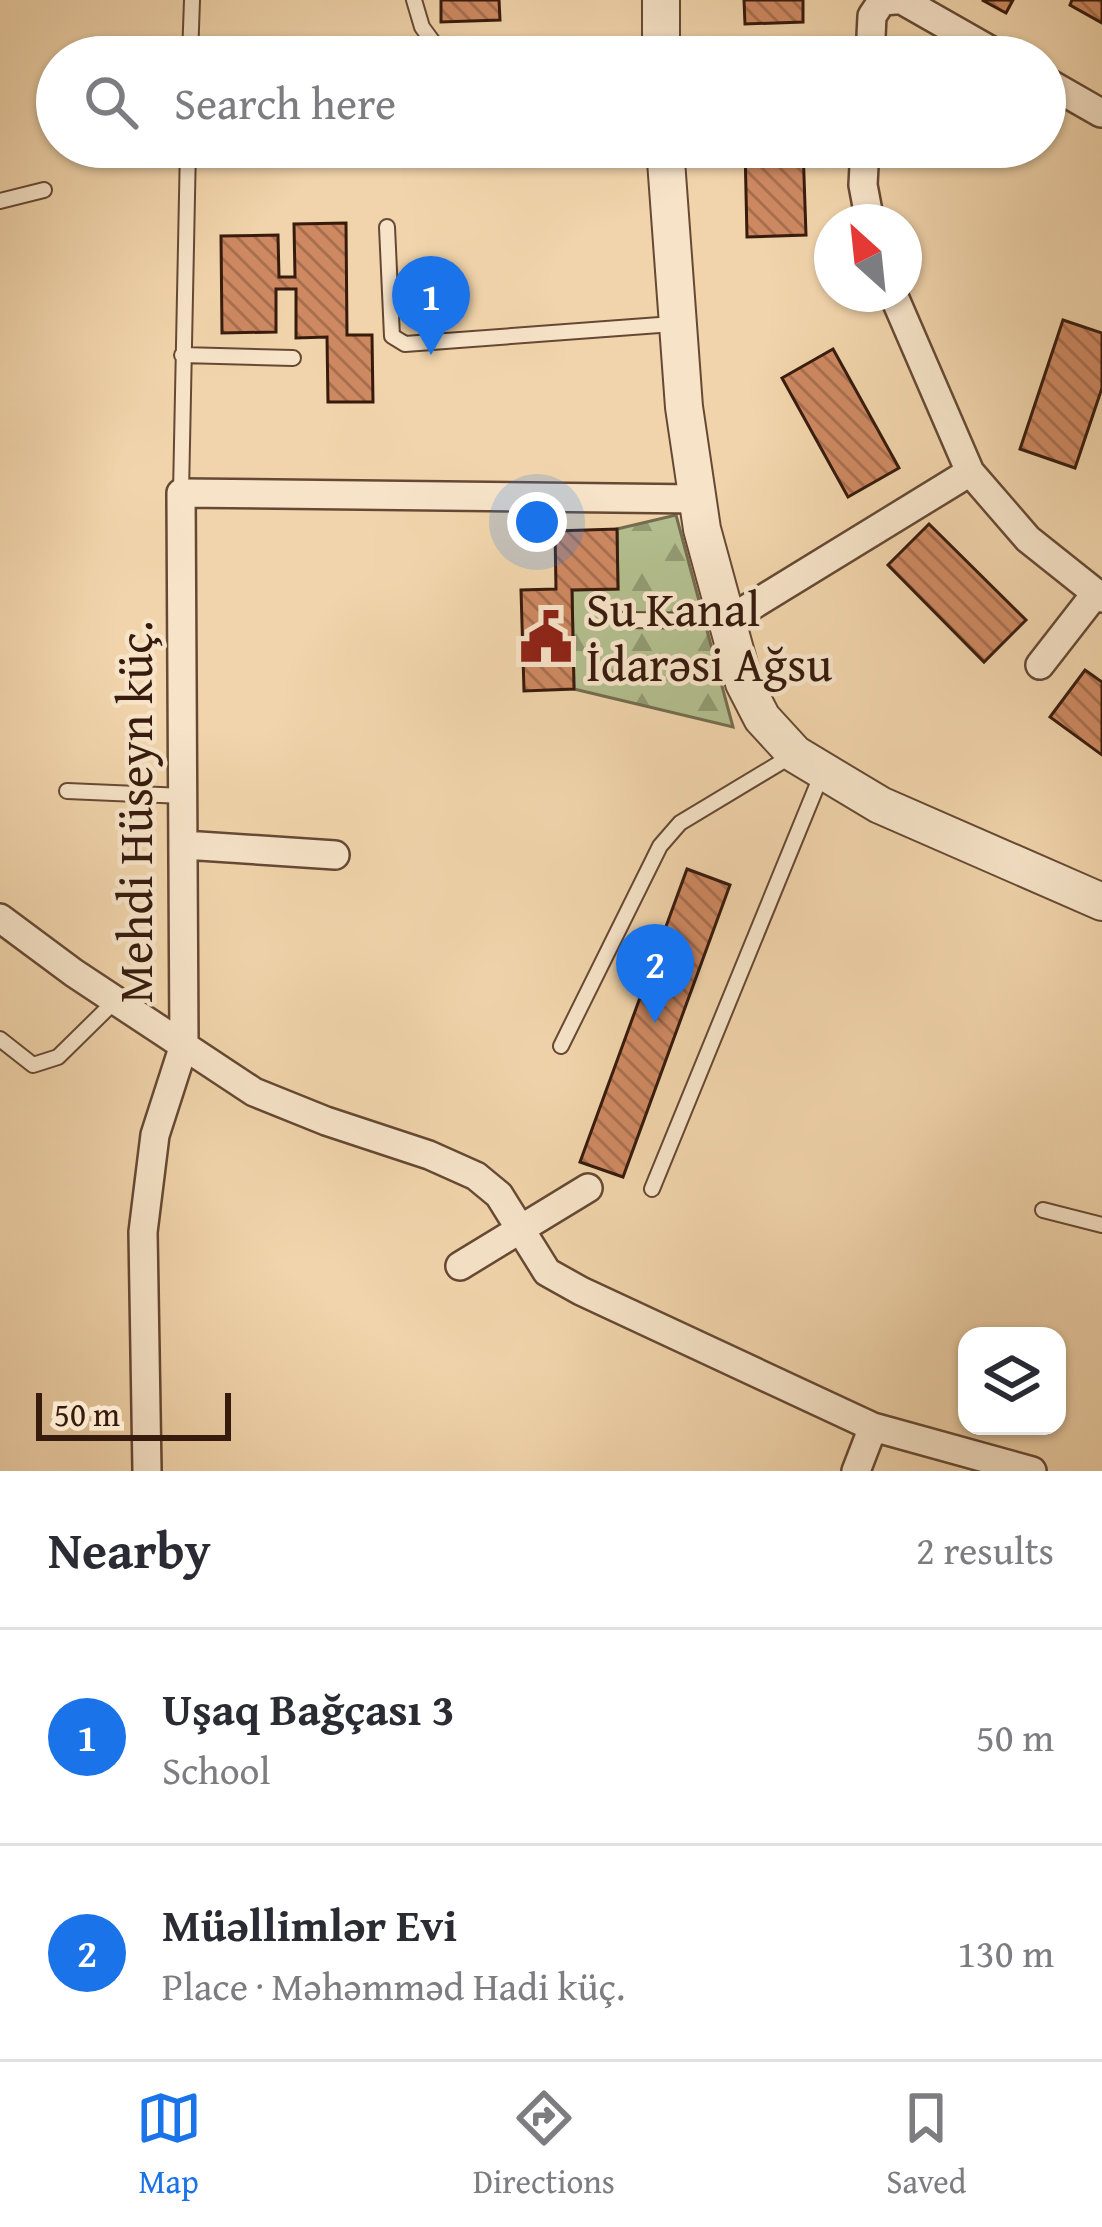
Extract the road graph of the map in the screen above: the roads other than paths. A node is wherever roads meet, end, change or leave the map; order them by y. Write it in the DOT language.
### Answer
graph roads {
  1 [pos="192,0"];
  2 [pos="414,0"];
  3 [pos="661,0"];
  4 [pos="899,0"];
  5 [pos="191,36"];
  6 [pos="429,36"];
  7 [pos="662,36"];
  8 [pos="871,36"];
  9 [pos="964,36"];
  10 [pos="1066,93"];
  11 [pos="1101,113"];
  12 [pos="187,168"];
  13 [pos="667,168"];
  14 [pos="864,168"];
  15 [pos="44,190"];
  16 [pos="0,201"];
  17 [pos="867,204"];
  18 [pos="387,227"];
  19 [pos="901,312"];
  20 [pos="678,324"];
  21 [pos="182,355"];
  22 [pos="293,358"];
  23 [pos="970,472"];
  24 [pos="181,493"];
  25 [pos="698,499"];
  26 [pos="1099,596"];
  27 [pos="623,620"];
  28 [pos="727,621"];
  29 [pos="1040,665"];
  30 [pos="809,762"];
  31 [pos="67,791"];
  32 [pos="184,796"];
  33 [pos="184,845"];
  34 [pos="335,855"];
  35 [pos="1102,902"];
  36 [pos="0,918"];
  37 [pos="116,1000"];
  38 [pos="0,1039"];
  39 [pos="184,1046"];
  40 [pos="561,1046"];
  41 [pos="588,1188"];
  42 [pos="652,1189"];
  43 [pos="1043,1210"];
  44 [pos="1102,1225"];
  45 [pos="520,1230"];
  46 [pos="460,1266"];
  47 [pos="874,1427"];
  48 [pos="147,1471"];
  49 [pos="856,1471"];
  50 [pos="1032,1471"];
  1 -- 5 [label="lane"];
  2 -- 6 [label="lane"];
  3 -- 7 [label="street"];
  4 -- 8 [label="street"];
  4 -- 9 [label="street"];
  10 -- 11 [label="street"];
  12 -- 21 [label="lane, Mehdi Hüseyn küç."];
  13 -- 20 [label="street"];
  14 -- 17 [label="street"];
  15 -- 16 [label="lane"];
  18 -- 20 [label="lane"];
  19 -- 23 [label="street"];
  20 -- 25 [label="street"];
  21 -- 22 [label="lane"];
  21 -- 24 [label="lane, Mehdi Hüseyn küç."];
  23 -- 26 [label="street"];
  23 -- 28 [label="street"];
  24 -- 25 [label="street"];
  24 -- 32 [label="street, Mehdi Hüseyn küç."];
  25 -- 28 [label="street"];
  26 -- 29 [label="street"];
  27 -- 28 [label="lane"];
  28 -- 30 [label="street"];
  30 -- 35 [label="street"];
  30 -- 40 [label="lane"];
  30 -- 42 [label="lane"];
  31 -- 32 [label="lane"];
  32 -- 33 [label="street, Mehdi Hüseyn küç."];
  33 -- 34 [label="street"];
  33 -- 39 [label="street, Mehdi Hüseyn küç."];
  36 -- 37 [label="street"];
  37 -- 38 [label="lane"];
  37 -- 39 [label="street"];
  39 -- 45 [label="street"];
  39 -- 48 [label="street, Mehdi Hüseyn küç."];
  41 -- 45 [label="street"];
  43 -- 44 [label="lane"];
  45 -- 46 [label="street"];
  45 -- 47 [label="street"];
  47 -- 49 [label="street"];
  47 -- 50 [label="street"];
}
